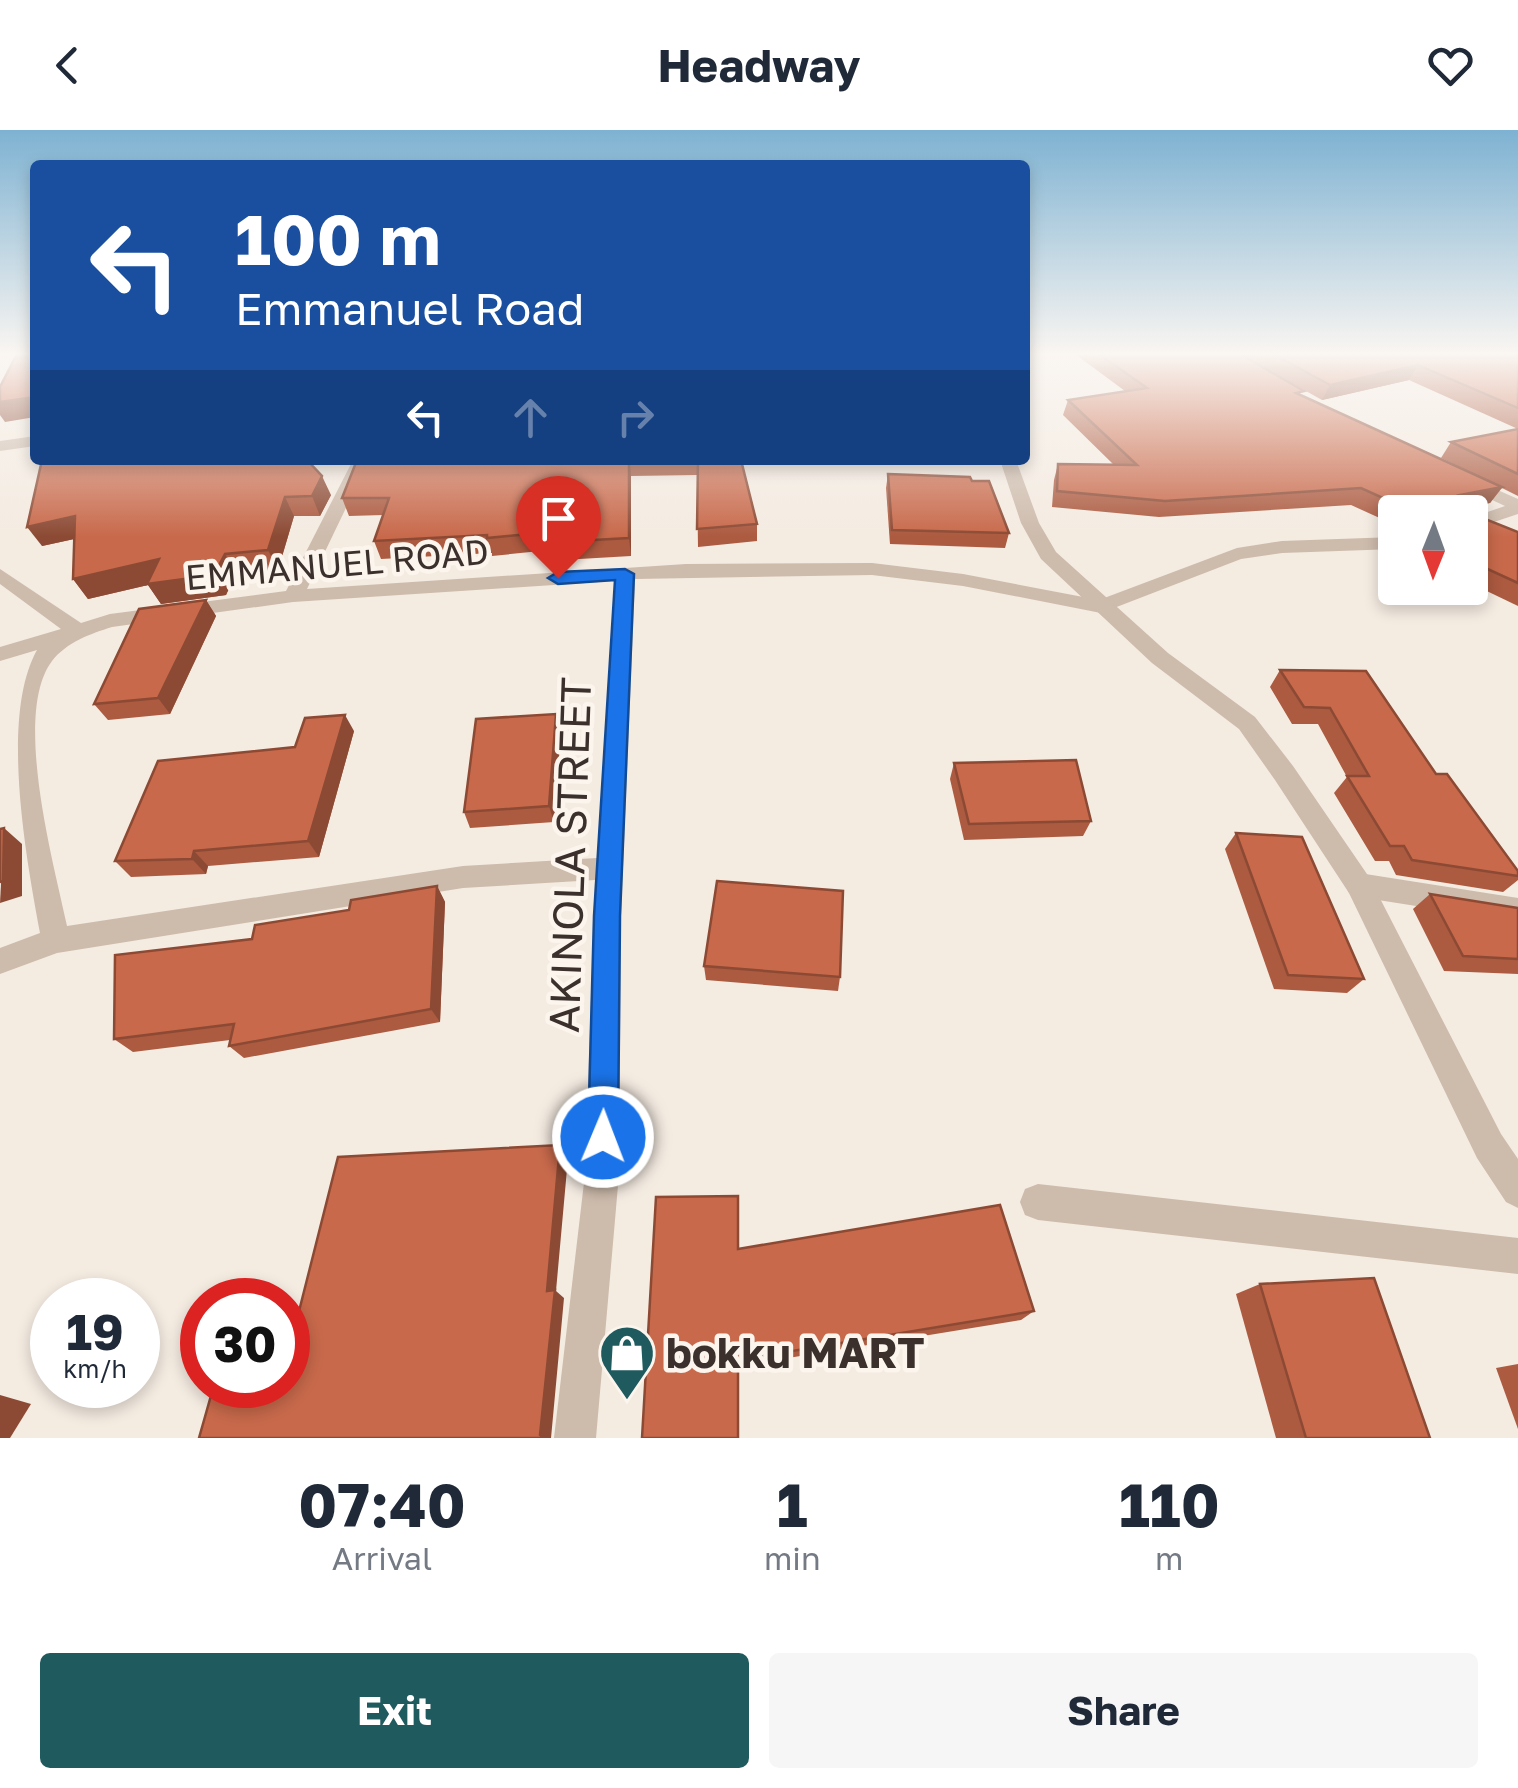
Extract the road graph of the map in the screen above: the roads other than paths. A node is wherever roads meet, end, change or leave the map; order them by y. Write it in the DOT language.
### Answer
graph roads {
  1 [pos="30,441"];
  2 [pos="0,446"];
  3 [pos="358,465"];
  4 [pos="1010,465"];
  5 [pos="1446,472"];
  6 [pos="1518,507"];
  7 [pos="1488,518"];
  8 [pos="1378,544"];
  9 [pos="625,574"];
  10 [pos="0,576"];
  11 [pos="293,596"];
  12 [pos="1101,607"];
  13 [pos="77,630"];
  14 [pos="0,654"];
  15 [pos="612,868"];
  16 [pos="1359,885"];
  17 [pos="1518,910"];
  18 [pos="56,940"];
  19 [pos="0,962"];
  20 [pos="1518,1190"];
  21 [pos="1038,1202"];
  22 [pos="1518,1256"];
  23 [pos="575,1438"];
  1 -- 2 [label="street"];
  3 -- 11 [label="street"];
  4 -- 12 [label="street"];
  5 -- 6 [label="street"];
  6 -- 7 [label="street"];
  8 -- 12 [label="street"];
  9 -- 11 [label="street, EMMANUEL ROAD"];
  9 -- 12 [label="street, EMMANUEL ROAD"];
  9 -- 15 [label="street, AKINOLA STREET"];
  10 -- 13 [label="street"];
  11 -- 13 [label="street, EMMANUEL ROAD"];
  12 -- 16 [label="street"];
  13 -- 14 [label="street, EMMANUEL ROAD"];
  13 -- 18 [label="street"];
  15 -- 18 [label="street"];
  15 -- 23 [label="street, AKINOLA STREET"];
  16 -- 17 [label="street"];
  16 -- 20 [label="street"];
  18 -- 19 [label="street"];
  21 -- 22 [label="street"];
}
